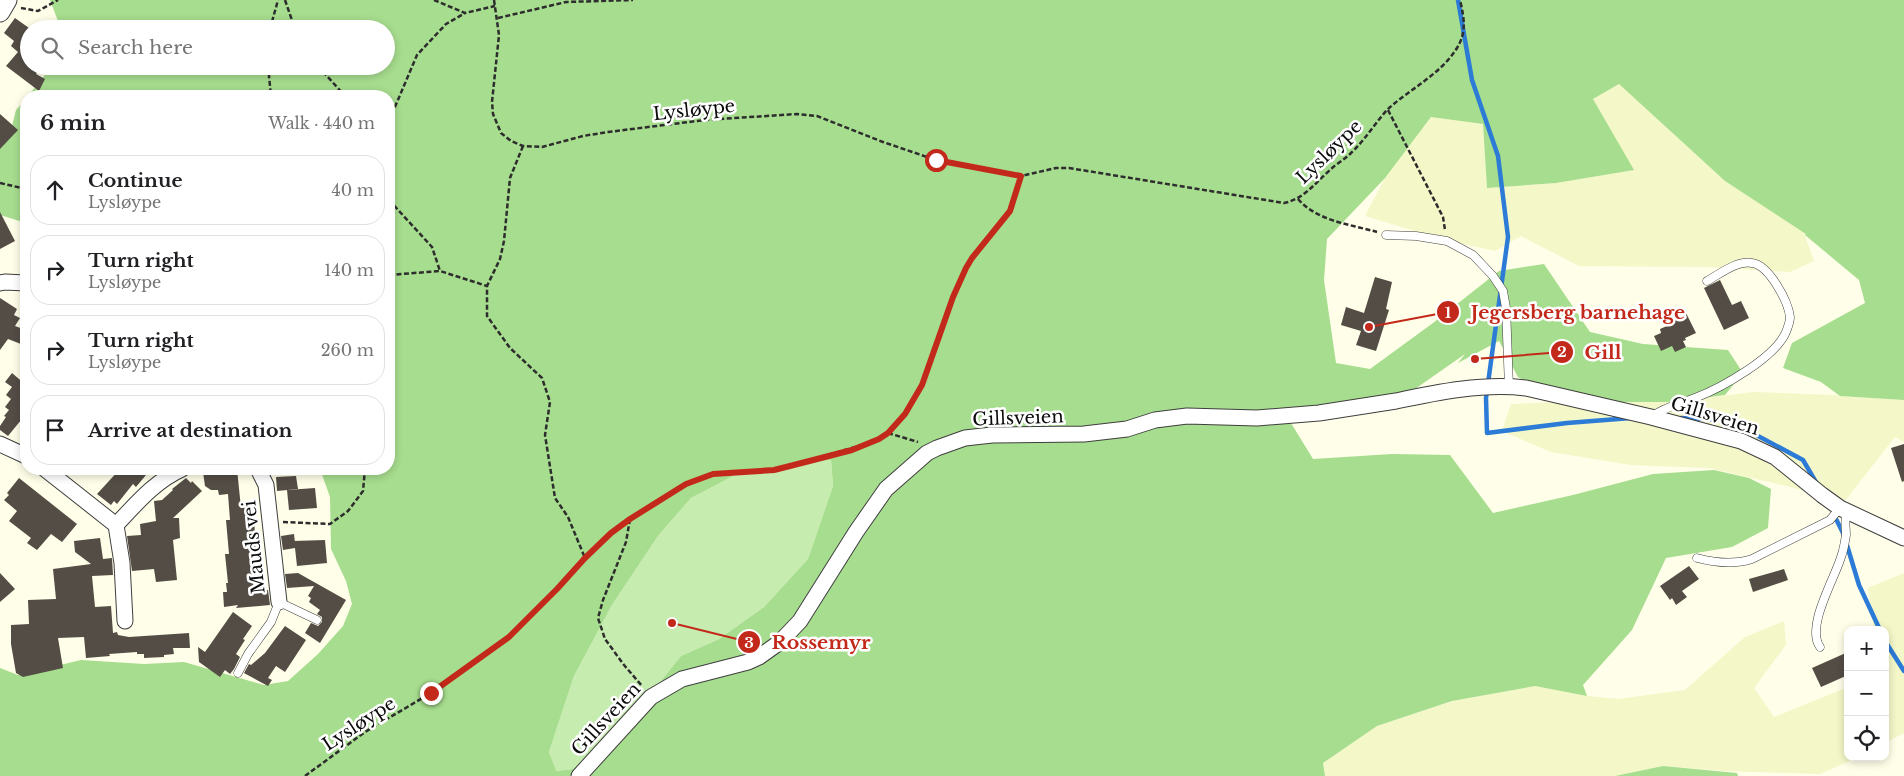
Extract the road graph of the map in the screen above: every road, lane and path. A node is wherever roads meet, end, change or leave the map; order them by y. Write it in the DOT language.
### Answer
graph roads {
  1 [pos="58,0"];
  2 [pos="278,0"];
  3 [pos="285,0"];
  4 [pos="435,0"];
  5 [pos="494,0"];
  6 [pos="633,0"];
  7 [pos="1460,0"];
  8 [pos="4,6"];
  9 [pos="495,6"];
  10 [pos="464,13"];
  11 [pos="498,18"];
  12 [pos="272,20"];
  13 [pos="291,20"];
  14 [pos="269,75"];
  15 [pos="326,75"];
  16 [pos="270,90"];
  17 [pos="339,90"];
  18 [pos="395,106"];
  19 [pos="1388,110"];
  20 [pos="523,146"];
  21 [pos="1021,176"];
  22 [pos="0,183"];
  23 [pos="20,188"];
  24 [pos="1298,198"];
  25 [pos="395,207"];
  26 [pos="1386,235"];
  27 [pos="1447,241"];
  28 [pos="440,271"];
  29 [pos="395,275"];
  30 [pos="1707,281"];
  31 [pos="0,283"];
  32 [pos="20,283"];
  33 [pos="487,286"];
  34 [pos="1509,386"];
  35 [pos="1651,417"];
  36 [pos="888,433"];
  37 [pos="0,444"];
  38 [pos="927,452"];
  39 [pos="20,453"];
  40 [pos="52,475"];
  41 [pos="170,475"];
  42 [pos="261,475"];
  43 [pos="364,475"];
  44 [pos="1844,510"];
  45 [pos="630,519"];
  46 [pos="270,521"];
  47 [pos="116,525"];
  48 [pos="1904,538"];
  49 [pos="585,558"];
  50 [pos="1697,558"];
  51 [pos="279,602"];
  52 [pos="317,620"];
  53 [pos="125,621"];
  54 [pos="1820,647"];
  55 [pos="238,673"];
  56 [pos="651,697"];
  57 [pos="305,776"];
  58 [pos="579,776"];
  1 -- 8 [label="path"];
  2 -- 12 [label="path"];
  3 -- 13 [label="path"];
  4 -- 10 [label="path"];
  5 -- 9 [label="path"];
  6 -- 11 [label="path"];
  7 -- 19 [label="path, Lysløype"];
  9 -- 10 [label="path"];
  9 -- 11 [label="path"];
  10 -- 18 [label="path"];
  11 -- 20 [label="path"];
  14 -- 16 [label="path"];
  15 -- 17 [label="path"];
  19 -- 24 [label="path, Lysløype"];
  19 -- 27 [label="path"];
  20 -- 21 [label="path, Lysløype"];
  20 -- 33 [label="path"];
  21 -- 24 [label="path, Lysløype"];
  21 -- 36 [label="path, Lysløype"];
  22 -- 23 [label="path"];
  24 -- 26 [label="path"];
  25 -- 28 [label="path"];
  26 -- 27 [label="lane"];
  27 -- 34 [label="lane"];
  28 -- 29 [label="path"];
  28 -- 33 [label="path"];
  30 -- 35 [label="lane, Gillsveien"];
  31 -- 32 [label="street"];
  33 -- 49 [label="path"];
  34 -- 35 [label="street, Gillsveien"];
  34 -- 38 [label="street, Gillsveien"];
  35 -- 44 [label="street, Gillsveien"];
  36 -- 38 [label="path"];
  36 -- 45 [label="path, Lysløype"];
  37 -- 39 [label="street"];
  38 -- 56 [label="street, Gillsveien"];
  40 -- 47 [label="street"];
  41 -- 47 [label="street"];
  42 -- 46 [label="street, Mauds vei"];
  43 -- 46 [label="path"];
  44 -- 48 [label="street, Gillsveien"];
  44 -- 50 [label="lane"];
  44 -- 54 [label="lane"];
  45 -- 49 [label="path, Lysløype"];
  45 -- 56 [label="path"];
  46 -- 51 [label="street, Mauds vei"];
  47 -- 53 [label="street"];
  49 -- 57 [label="path, Lysløype"];
  51 -- 52 [label="lane"];
  51 -- 55 [label="lane, Mauds vei"];
  56 -- 58 [label="street, Gillsveien"];
}
